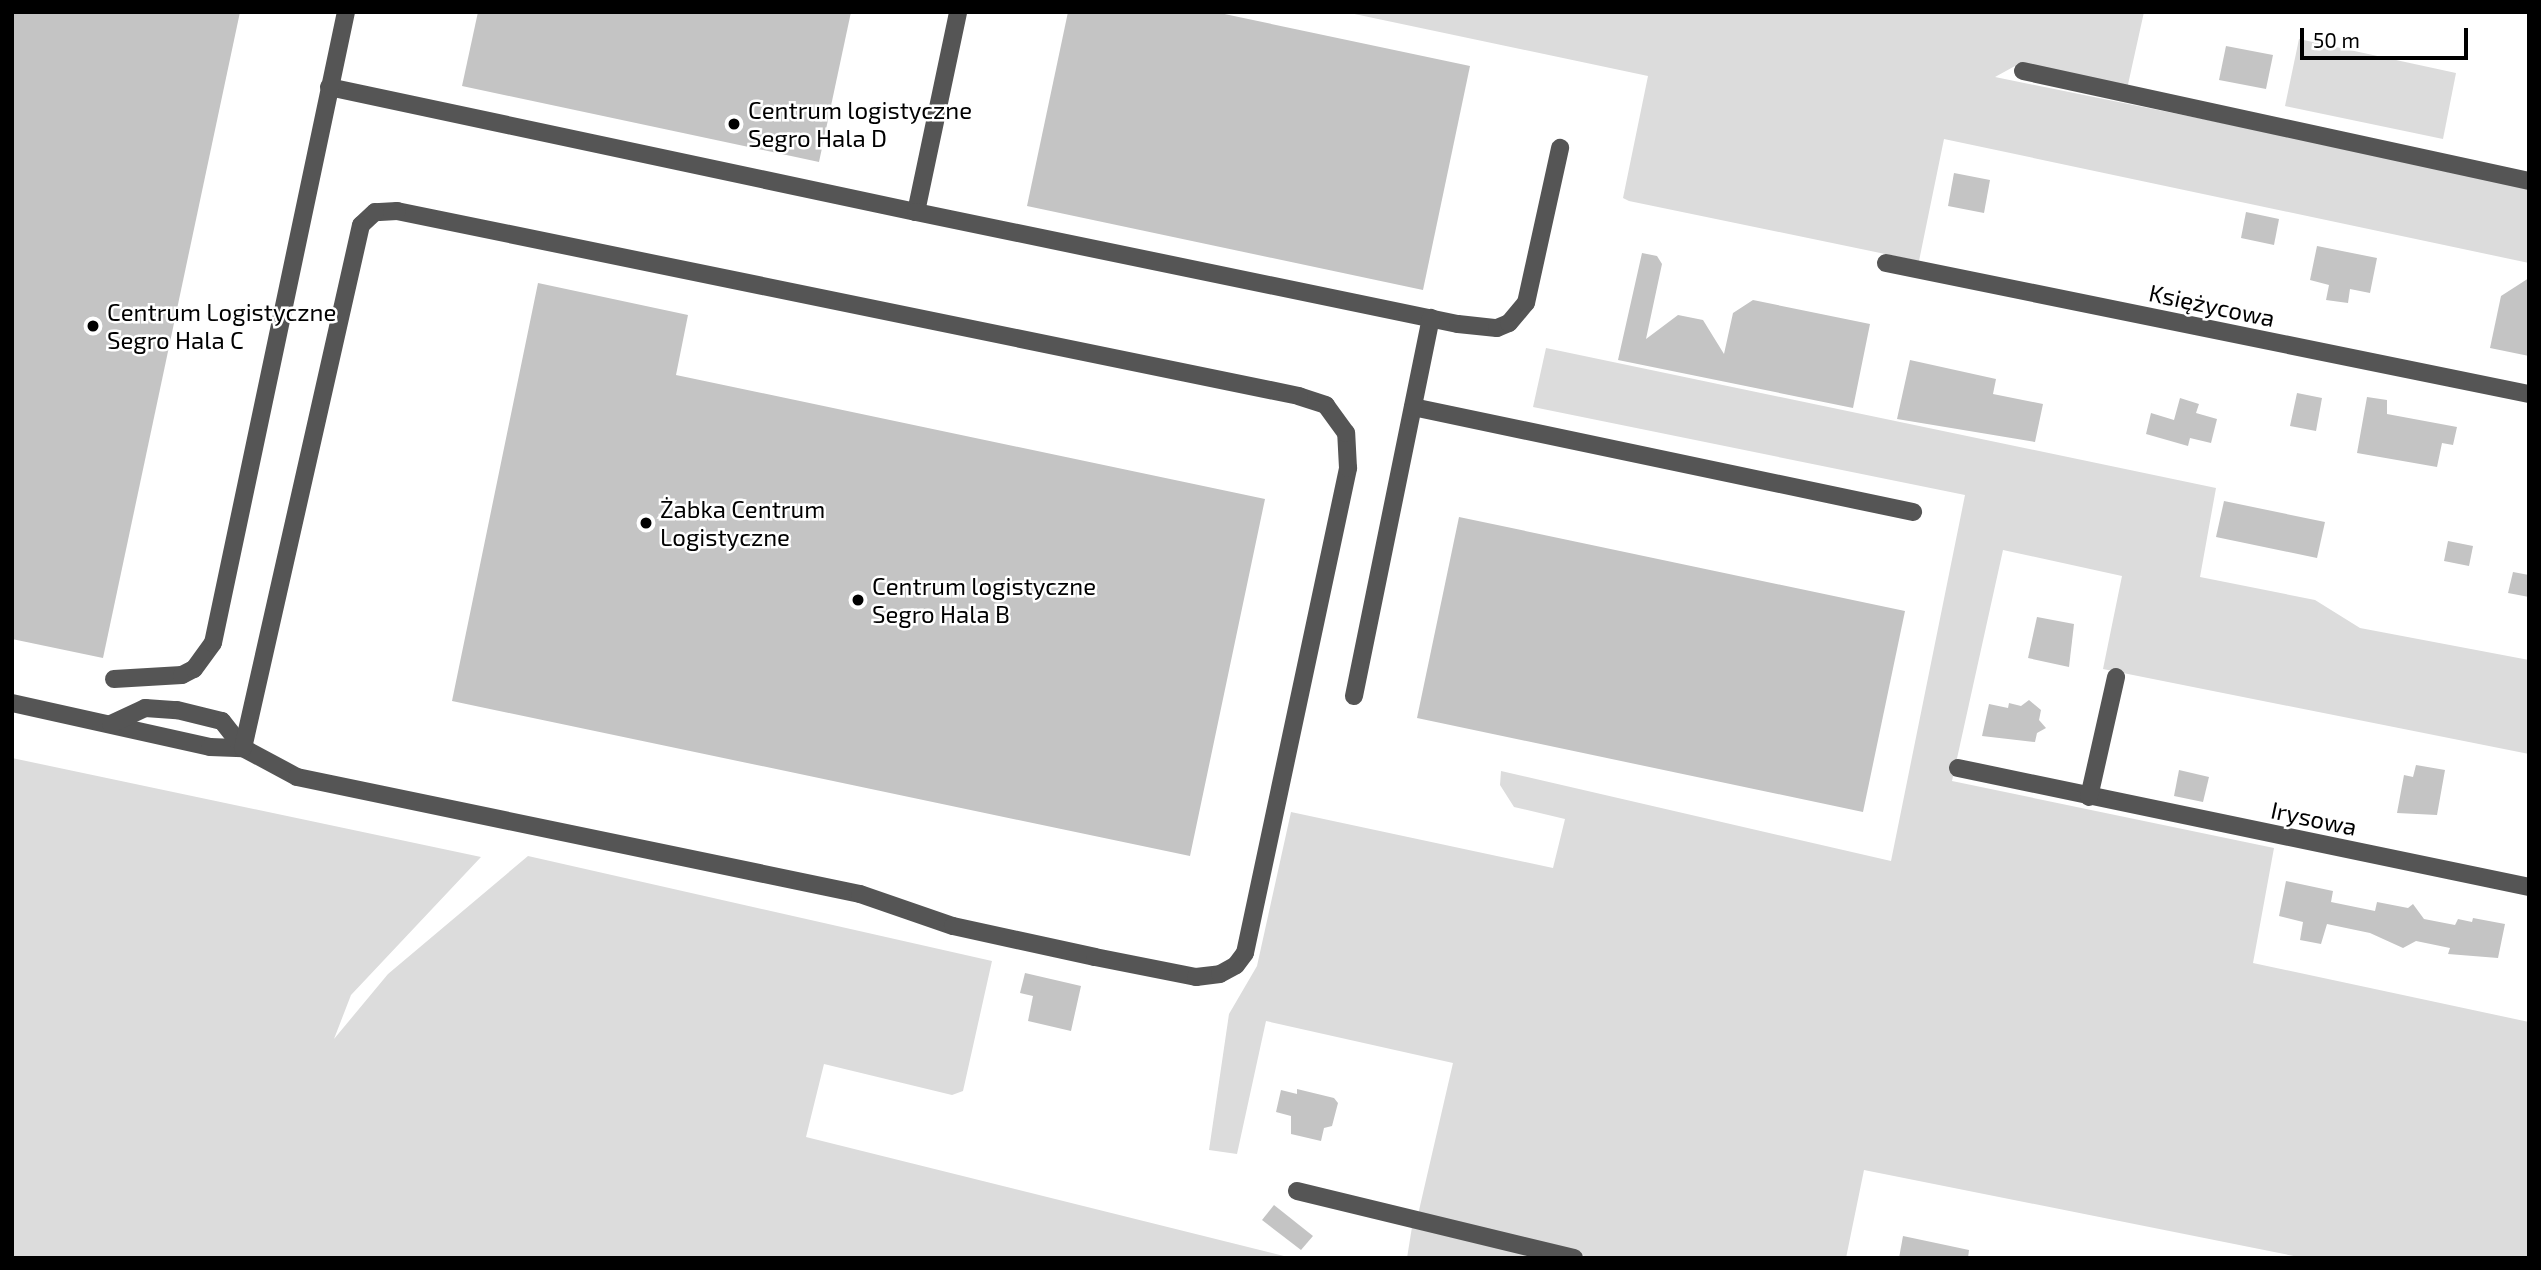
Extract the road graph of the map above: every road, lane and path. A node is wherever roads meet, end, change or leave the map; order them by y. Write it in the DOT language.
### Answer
graph roads {
  1 [pos="346,12"];
  2 [pos="958,12"];
  3 [pos="2023,71"];
  4 [pos="329,87"];
  5 [pos="1560,148"];
  6 [pos="2529,181"];
  7 [pos="916,212"];
  8 [pos="1885,263"];
  9 [pos="1431,318"];
  10 [pos="2529,394"];
  11 [pos="1413,407"];
  12 [pos="1913,512"];
  13 [pos="2116,677"];
  14 [pos="114,679"];
  15 [pos="1354,696"];
  16 [pos="12,703"];
  17 [pos="111,724"];
  18 [pos="243,748"];
  19 [pos="1958,768"];
  20 [pos="2089,797"];
  21 [pos="2529,887"];
  22 [pos="1297,1191"];
  23 [pos="1574,1258"];
  1 -- 4 [label="street"];
  2 -- 7 [label="street"];
  3 -- 6 [label="street"];
  4 -- 7 [label="street"];
  4 -- 14 [label="street"];
  5 -- 9 [label="street"];
  7 -- 9 [label="street"];
  8 -- 10 [label="street, Księżycowa"];
  9 -- 11 [label="street"];
  11 -- 12 [label="street"];
  11 -- 15 [label="street"];
  13 -- 20 [label="street"];
  16 -- 17 [label="street"];
  17 -- 18 [label="street"];
  17 -- 18 [label="street"];
  18 -- 18 [label="street"];
  19 -- 20 [label="street, Irysowa"];
  20 -- 21 [label="street, Irysowa"];
  22 -- 23 [label="street"];
}
